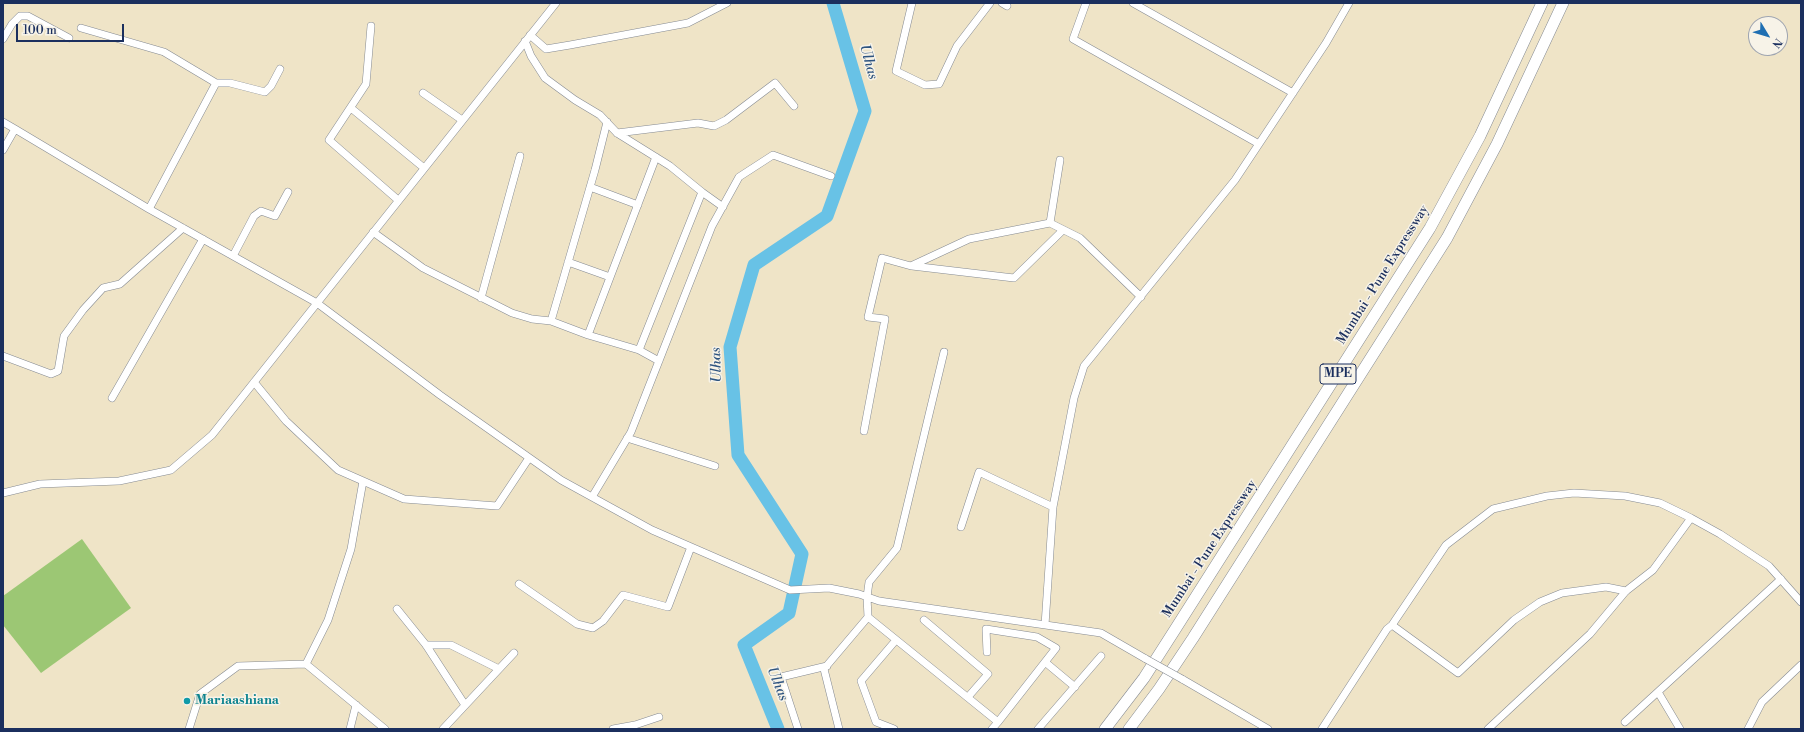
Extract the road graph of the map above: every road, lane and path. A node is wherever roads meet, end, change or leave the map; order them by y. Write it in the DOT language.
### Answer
graph roads {
  1 [pos="556,3"];
  2 [pos="727,3"];
  3 [pos="912,3"];
  4 [pos="990,3"];
  5 [pos="1086,3"];
  6 [pos="1133,3"];
  7 [pos="1349,3"];
  8 [pos="1542,3"];
  9 [pos="1563,3"];
  10 [pos="372,26"];
  11 [pos="81,28"];
  12 [pos="69,38"];
  13 [pos="528,38"];
  14 [pos="3,39"];
  15 [pos="280,69"];
  16 [pos="216,83"];
  17 [pos="423,93"];
  18 [pos="1293,93"];
  19 [pos="794,106"];
  20 [pos="351,108"];
  21 [pos="462,120"];
  22 [pos="3,122"];
  23 [pos="607,122"];
  24 [pos="15,129"];
  25 [pos="617,132"];
  26 [pos="1259,144"];
  27 [pos="3,150"];
  28 [pos="520,156"];
  29 [pos="656,157"];
  30 [pos="1060,160"];
  31 [pos="424,168"];
  32 [pos="831,176"];
  33 [pos="590,187"];
  34 [pos="288,192"];
  35 [pos="702,192"];
  36 [pos="398,200"];
  37 [pos="638,205"];
  38 [pos="723,207"];
  39 [pos="149,209"];
  40 [pos="1050,223"];
  41 [pos="183,228"];
  42 [pos="1063,230"];
  43 [pos="373,232"];
  44 [pos="204,239"];
  45 [pos="233,256"];
  46 [pos="568,262"];
  47 [pos="911,266"];
  48 [pos="610,277"];
  49 [pos="1141,297"];
  50 [pos="481,298"];
  51 [pos="317,302"];
  52 [pos="551,321"];
  53 [pos="588,335"];
  54 [pos="639,350"];
  55 [pos="944,352"];
  56 [pos="3,356"];
  57 [pos="659,361"];
  58 [pos="254,382"];
  59 [pos="112,398"];
  60 [pos="864,431"];
  61 [pos="627,438"];
  62 [pos="529,458"];
  63 [pos="714,466"];
  64 [pos="363,481"];
  65 [pos="3,493"];
  66 [pos="592,497"];
  67 [pos="1053,508"];
  68 [pos="1691,518"];
  69 [pos="961,527"];
  70 [pos="691,547"];
  71 [pos="1780,579"];
  72 [pos="519,584"];
  73 [pos="1626,591"];
  74 [pos="867,597"];
  75 [pos="1801,602"];
  76 [pos="397,609"];
  77 [pos="868,617"];
  78 [pos="924,620"];
  79 [pos="1045,625"];
  80 [pos="1392,625"];
  81 [pos="896,640"];
  82 [pos="426,645"];
  83 [pos="987,652"];
  84 [pos="514,653"];
  85 [pos="1101,656"];
  86 [pos="1045,662"];
  87 [pos="306,664"];
  88 [pos="827,666"];
  89 [pos="1801,666"];
  90 [pos="499,668"];
  91 [pos="1074,687"];
  92 [pos="1658,692"];
  93 [pos="968,697"];
  94 [pos="356,705"];
  95 [pos="465,705"];
  96 [pos="659,717"];
  97 [pos="998,722"];
  98 [pos="1625,722"];
  99 [pos="189,729"];
  100 [pos="350,729"];
  101 [pos="385,729"];
  102 [pos="443,729"];
  103 [pos="613,729"];
  104 [pos="798,729"];
  105 [pos="839,729"];
  106 [pos="894,729"];
  107 [pos="992,729"];
  108 [pos="1038,729"];
  109 [pos="1105,729"];
  110 [pos="1129,729"];
  111 [pos="1268,729"];
  112 [pos="1322,729"];
  113 [pos="1488,729"];
  114 [pos="1680,729"];
  115 [pos="1748,729"];
  1 -- 13 [label="street"];
  2 -- 13 [label="street"];
  3 -- 4 [label="street"];
  5 -- 26 [label="street"];
  6 -- 18 [label="street"];
  7 -- 18 [label="street"];
  8 -- 109 [label="highway, Mumbai - Pune Expressway / MPE"];
  9 -- 110 [label="highway, MPE"];
  10 -- 20 [label="street"];
  11 -- 16 [label="street"];
  12 -- 14 [label="street"];
  13 -- 21 [label="street"];
  13 -- 23 [label="street"];
  15 -- 16 [label="street"];
  16 -- 39 [label="street"];
  17 -- 21 [label="street"];
  18 -- 26 [label="street"];
  19 -- 25 [label="street"];
  20 -- 31 [label="street"];
  20 -- 36 [label="street"];
  21 -- 31 [label="street"];
  22 -- 24 [label="street"];
  23 -- 25 [label="street"];
  23 -- 33 [label="street"];
  24 -- 27 [label="street"];
  24 -- 39 [label="street"];
  25 -- 29 [label="street"];
  26 -- 49 [label="street"];
  28 -- 50 [label="street"];
  29 -- 35 [label="street"];
  29 -- 37 [label="street"];
  30 -- 40 [label="street"];
  31 -- 36 [label="street"];
  32 -- 38 [label="street"];
  33 -- 37 [label="street"];
  33 -- 46 [label="street"];
  34 -- 45 [label="street"];
  35 -- 38 [label="street"];
  35 -- 54 [label="street"];
  36 -- 43 [label="street"];
  37 -- 48 [label="street"];
  38 -- 57 [label="street"];
  39 -- 41 [label="street"];
  40 -- 42 [label="street"];
  40 -- 47 [label="street"];
  41 -- 44 [label="street"];
  41 -- 56 [label="street"];
  42 -- 47 [label="street"];
  42 -- 49 [label="street"];
  43 -- 50 [label="street"];
  43 -- 51 [label="street"];
  44 -- 45 [label="street"];
  44 -- 59 [label="street"];
  45 -- 51 [label="street"];
  46 -- 48 [label="street"];
  46 -- 52 [label="street"];
  47 -- 60 [label="street"];
  48 -- 53 [label="street"];
  49 -- 67 [label="street"];
  50 -- 52 [label="street"];
  51 -- 58 [label="street"];
  51 -- 62 [label="street"];
  52 -- 53 [label="street"];
  53 -- 54 [label="street"];
  54 -- 57 [label="street"];
  55 -- 74 [label="street"];
  57 -- 61 [label="street"];
  58 -- 64 [label="street"];
  58 -- 65 [label="street"];
  61 -- 63 [label="street"];
  61 -- 66 [label="street"];
  62 -- 64 [label="street"];
  62 -- 66 [label="street"];
  64 -- 87 [label="street"];
  66 -- 70 [label="street"];
  67 -- 69 [label="street"];
  67 -- 79 [label="street"];
  68 -- 71 [label="street"];
  68 -- 73 [label="street"];
  68 -- 80 [label="street"];
  70 -- 72 [label="street"];
  70 -- 74 [label="street"];
  71 -- 75 [label="street"];
  71 -- 92 [label="street"];
  73 -- 80 [label="street"];
  73 -- 113 [label="street"];
  74 -- 77 [label="street"];
  74 -- 79 [label="street"];
  76 -- 82 [label="street"];
  77 -- 81 [label="street"];
  77 -- 88 [label="street"];
  78 -- 93 [label="street"];
  79 -- 111 [label="street, bridge"];
  80 -- 112 [label="street"];
  81 -- 93 [label="street"];
  81 -- 106 [label="street"];
  82 -- 90 [label="street"];
  82 -- 95 [label="street"];
  83 -- 86 [label="street"];
  84 -- 90 [label="street"];
  85 -- 91 [label="street"];
  86 -- 91 [label="street"];
  86 -- 97 [label="street"];
  87 -- 94 [label="street"];
  87 -- 99 [label="street"];
  88 -- 104 [label="street"];
  88 -- 105 [label="street"];
  89 -- 115 [label="street"];
  90 -- 95 [label="street"];
  91 -- 108 [label="street"];
  92 -- 98 [label="street"];
  92 -- 114 [label="street"];
  93 -- 97 [label="street"];
  94 -- 100 [label="street"];
  94 -- 101 [label="street"];
  95 -- 102 [label="street"];
  96 -- 103 [label="street"];
  97 -- 107 [label="street"];
}
